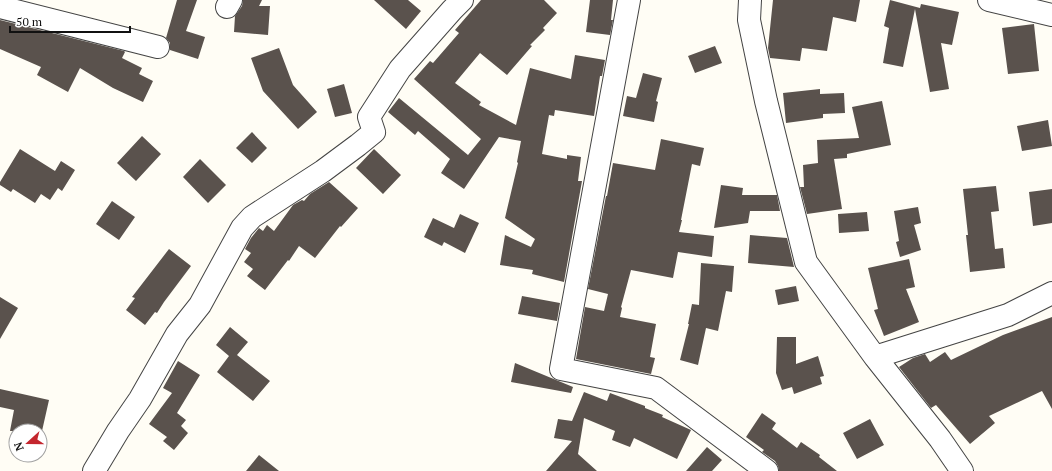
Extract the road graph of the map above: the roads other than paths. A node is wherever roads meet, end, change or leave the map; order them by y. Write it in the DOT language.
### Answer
graph roads {
  1 [pos="462,0"];
  2 [pos="629,0"];
  3 [pos="750,0"];
  4 [pos="989,0"];
  5 [pos="0,7"];
  6 [pos="1052,14"];
  7 [pos="158,47"];
  8 [pos="1052,293"];
  9 [pos="875,357"];
  10 [pos="94,471"];
  11 [pos="767,471"];
  12 [pos="962,471"];
  1 -- 10 [label="street"];
  2 -- 11 [label="street"];
  3 -- 9 [label="street"];
  4 -- 6 [label="street"];
  5 -- 7 [label="street"];
  8 -- 9 [label="street"];
  9 -- 12 [label="street"];
}
